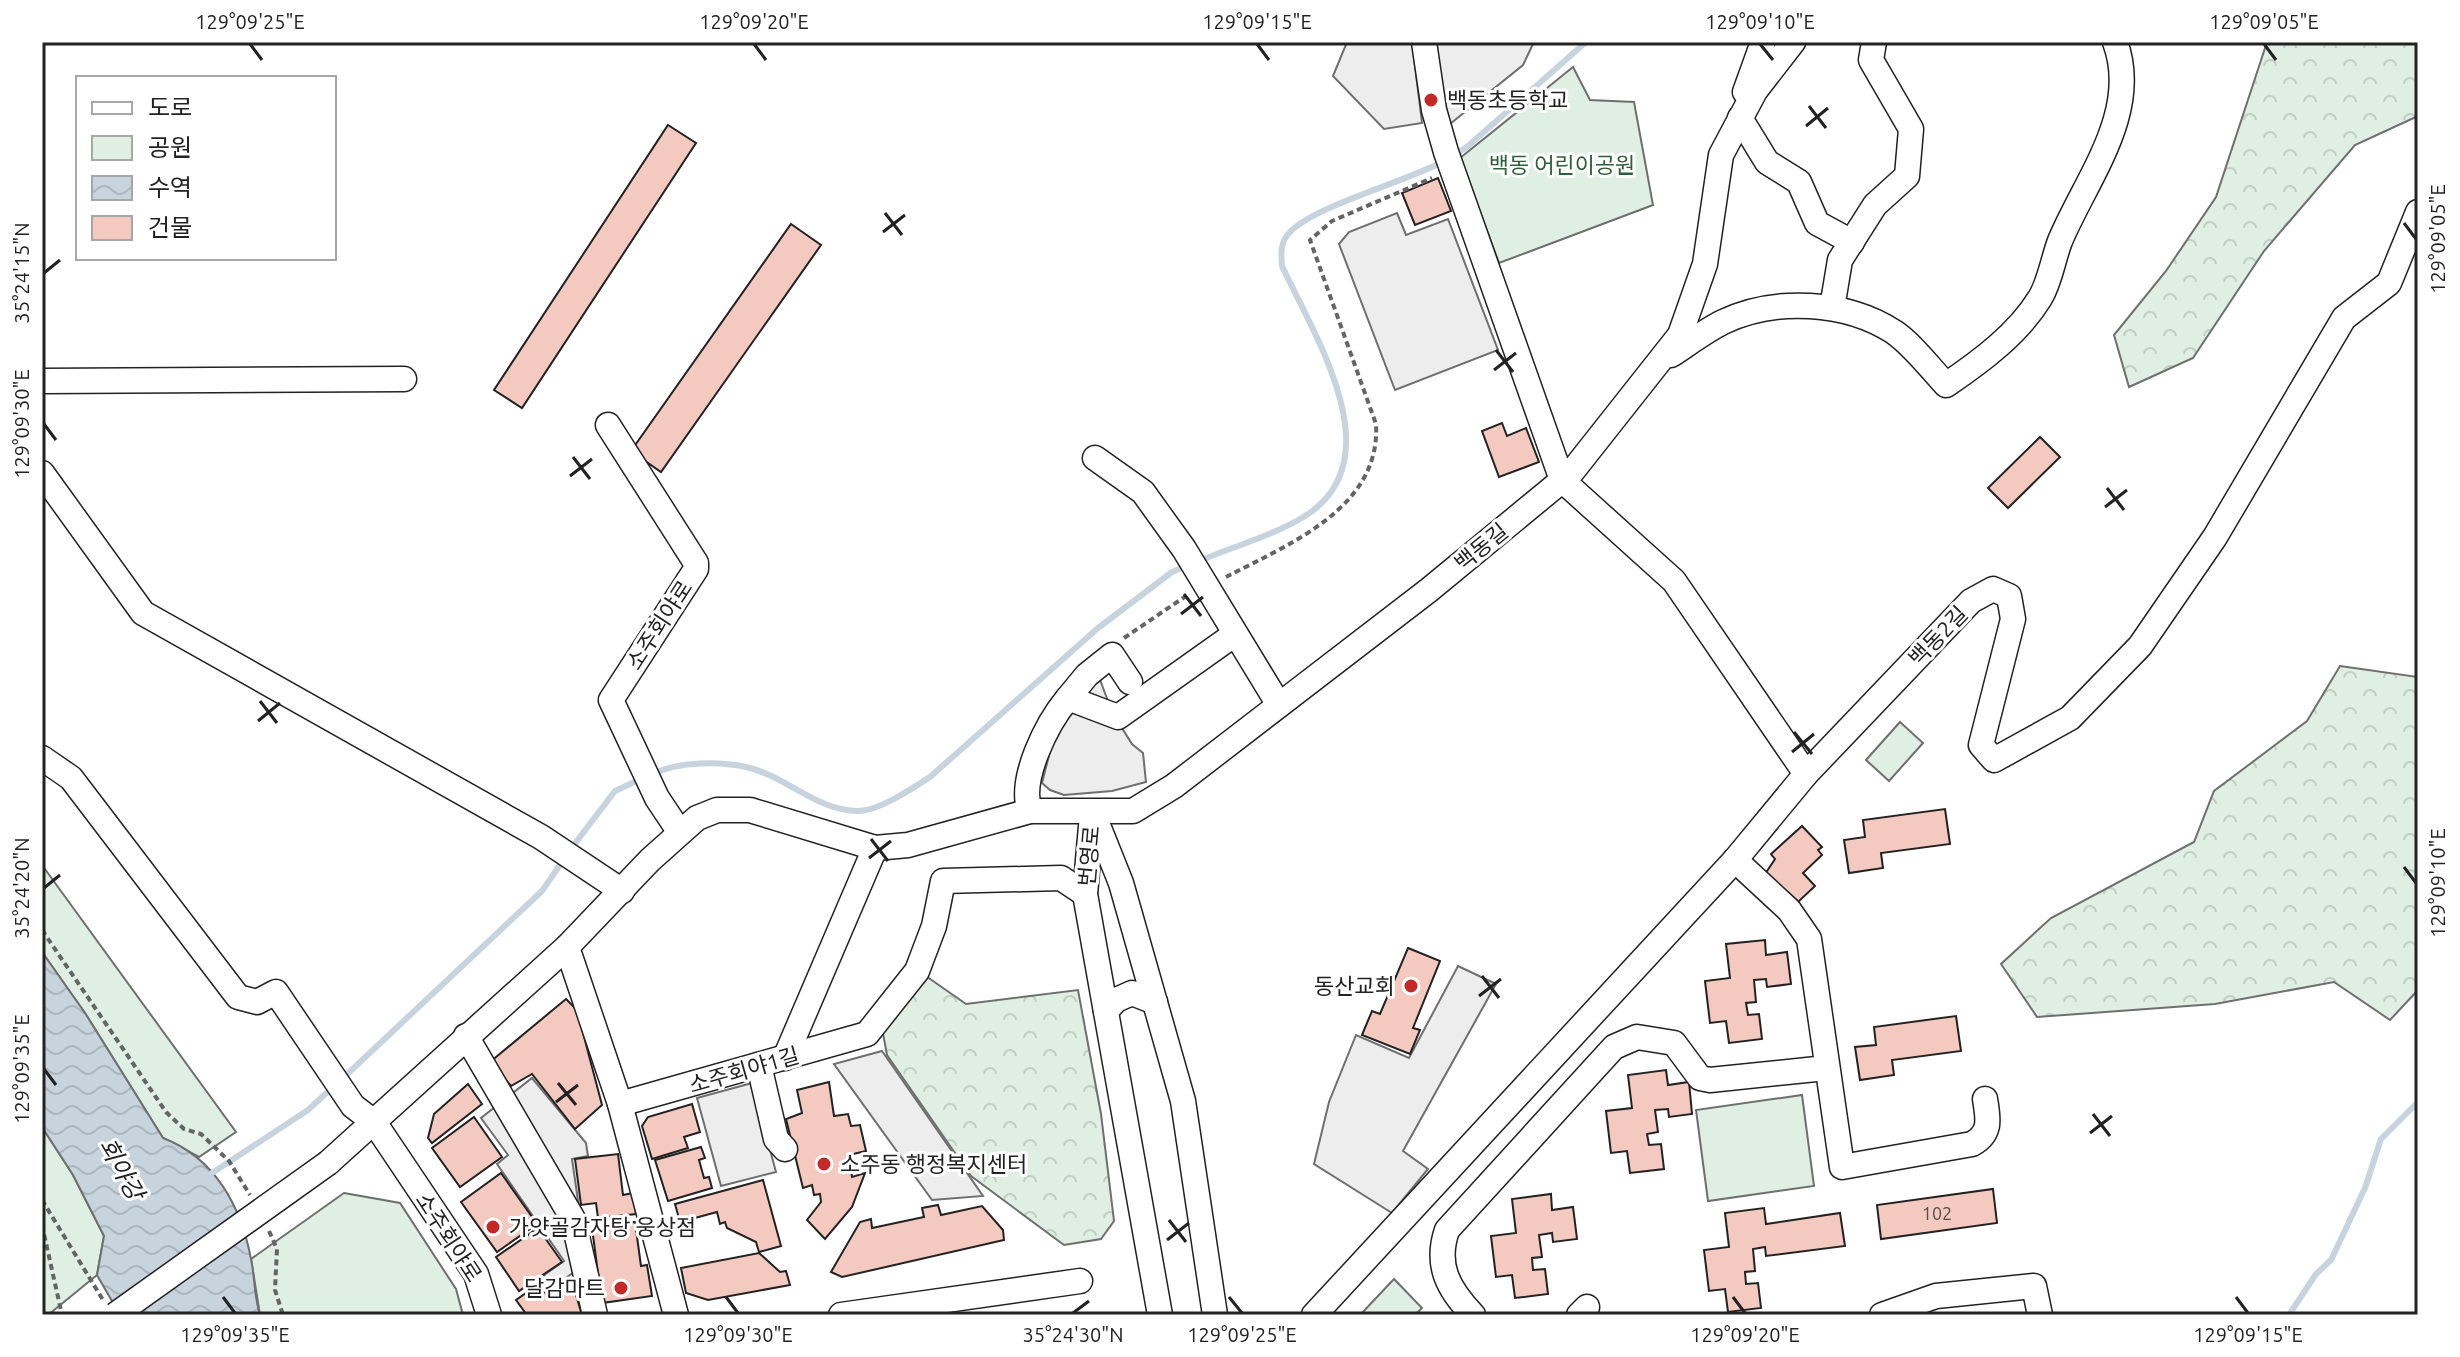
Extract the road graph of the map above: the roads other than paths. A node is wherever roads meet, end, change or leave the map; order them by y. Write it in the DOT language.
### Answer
graph roads {
  1 [pos="1424,42"];
  2 [pos="1763,42"];
  3 [pos="1793,42"];
  4 [pos="1874,42"];
  5 [pos="2115,42"];
  6 [pos="1740,118"];
  7 [pos="1721,155"];
  8 [pos="2418,212"];
  9 [pos="1852,242"];
  10 [pos="1832,308"];
  11 [pos="1660,361"];
  12 [pos="404,379"];
  13 [pos="42,381"];
  14 [pos="608,425"];
  15 [pos="1095,458"];
  16 [pos="42,473"];
  17 [pos="1562,480"];
  18 [pos="1235,634"];
  19 [pos="1130,682"];
  20 [pos="1068,698"];
  21 [pos="1279,705"];
  22 [pos="42,758"];
  23 [pos="1806,774"];
  24 [pos="1030,811"];
  25 [pos="1093,813"];
  26 [pos="679,831"];
  27 [pos="875,848"];
  28 [pos="1735,860"];
  29 [pos="622,891"];
  30 [pos="1085,894"];
  31 [pos="567,947"];
  32 [pos="1155,1002"];
  33 [pos="1106,1011"];
  34 [pos="466,1036"];
  35 [pos="785,1058"];
  36 [pos="759,1065"];
  37 [pos="1826,1068"];
  38 [pos="1985,1099"];
  39 [pos="620,1104"];
  40 [pos="374,1122"];
  41 [pos="785,1149"];
  42 [pos="1080,1281"];
  43 [pos="110,1309"];
  44 [pos="885,1312"];
  45 [pos="489,1315"];
  46 [pos="595,1315"];
  47 [pos="676,1315"];
  48 [pos="841,1315"];
  49 [pos="1160,1315"];
  50 [pos="1215,1315"];
  51 [pos="1314,1315"];
  52 [pos="1473,1315"];
  53 [pos="1882,1315"];
  54 [pos="2040,1315"];
  1 -- 17 [label="street"];
  2 -- 7 [label="street, 백동길"];
  3 -- 6 [label="street, 백동길"];
  4 -- 9 [label="street"];
  5 -- 10 [label="street"];
  6 -- 7 [label="street, 백동길"];
  6 -- 9 [label="street"];
  7 -- 11 [label="street, 백동길"];
  8 -- 23 [label="street, 백동2길"];
  9 -- 10 [label="street"];
  10 -- 11 [label="street"];
  11 -- 17 [label="street, 백동길"];
  12 -- 13 [label="street"];
  14 -- 26 [label="street, 소주회야로"];
  15 -- 18 [label="street"];
  16 -- 29 [label="street"];
  17 -- 21 [label="street, 백동길"];
  17 -- 23 [label="street"];
  18 -- 20 [label="street"];
  18 -- 21 [label="street"];
  19 -- 20 [label="street"];
  20 -- 24 [label="street"];
  21 -- 25 [label="street, 백동길"];
  22 -- 40 [label="street, 소주회야로"];
  23 -- 28 [label="street"];
  24 -- 25 [label="street"];
  24 -- 27 [label="street"];
  25 -- 30 [label="street, 번영로"];
  25 -- 32 [label="street, 번영로"];
  26 -- 27 [label="street"];
  26 -- 29 [label="street"];
  27 -- 35 [label="street"];
  28 -- 37 [label="street"];
  28 -- 51 [label="street"];
  29 -- 31 [label="street"];
  30 -- 33 [label="street, 번영로"];
  30 -- 35 [label="street, 소주회야1길"];
  31 -- 34 [label="street"];
  31 -- 39 [label="street"];
  32 -- 33 [label="street"];
  32 -- 50 [label="street, 번영로"];
  33 -- 49 [label="street, 번영로"];
  34 -- 40 [label="street"];
  34 -- 46 [label="street"];
  35 -- 36 [label="street, 소주회야1길"];
  36 -- 39 [label="street, 소주회야1길"];
  36 -- 41 [label="street"];
  37 -- 38 [label="street"];
  37 -- 52 [label="street"];
  39 -- 47 [label="street"];
  40 -- 43 [label="street, bridge"];
  40 -- 45 [label="street, 소주회야로"];
  42 -- 44 [label="street"];
  44 -- 48 [label="street"];
  53 -- 54 [label="street"];
}
